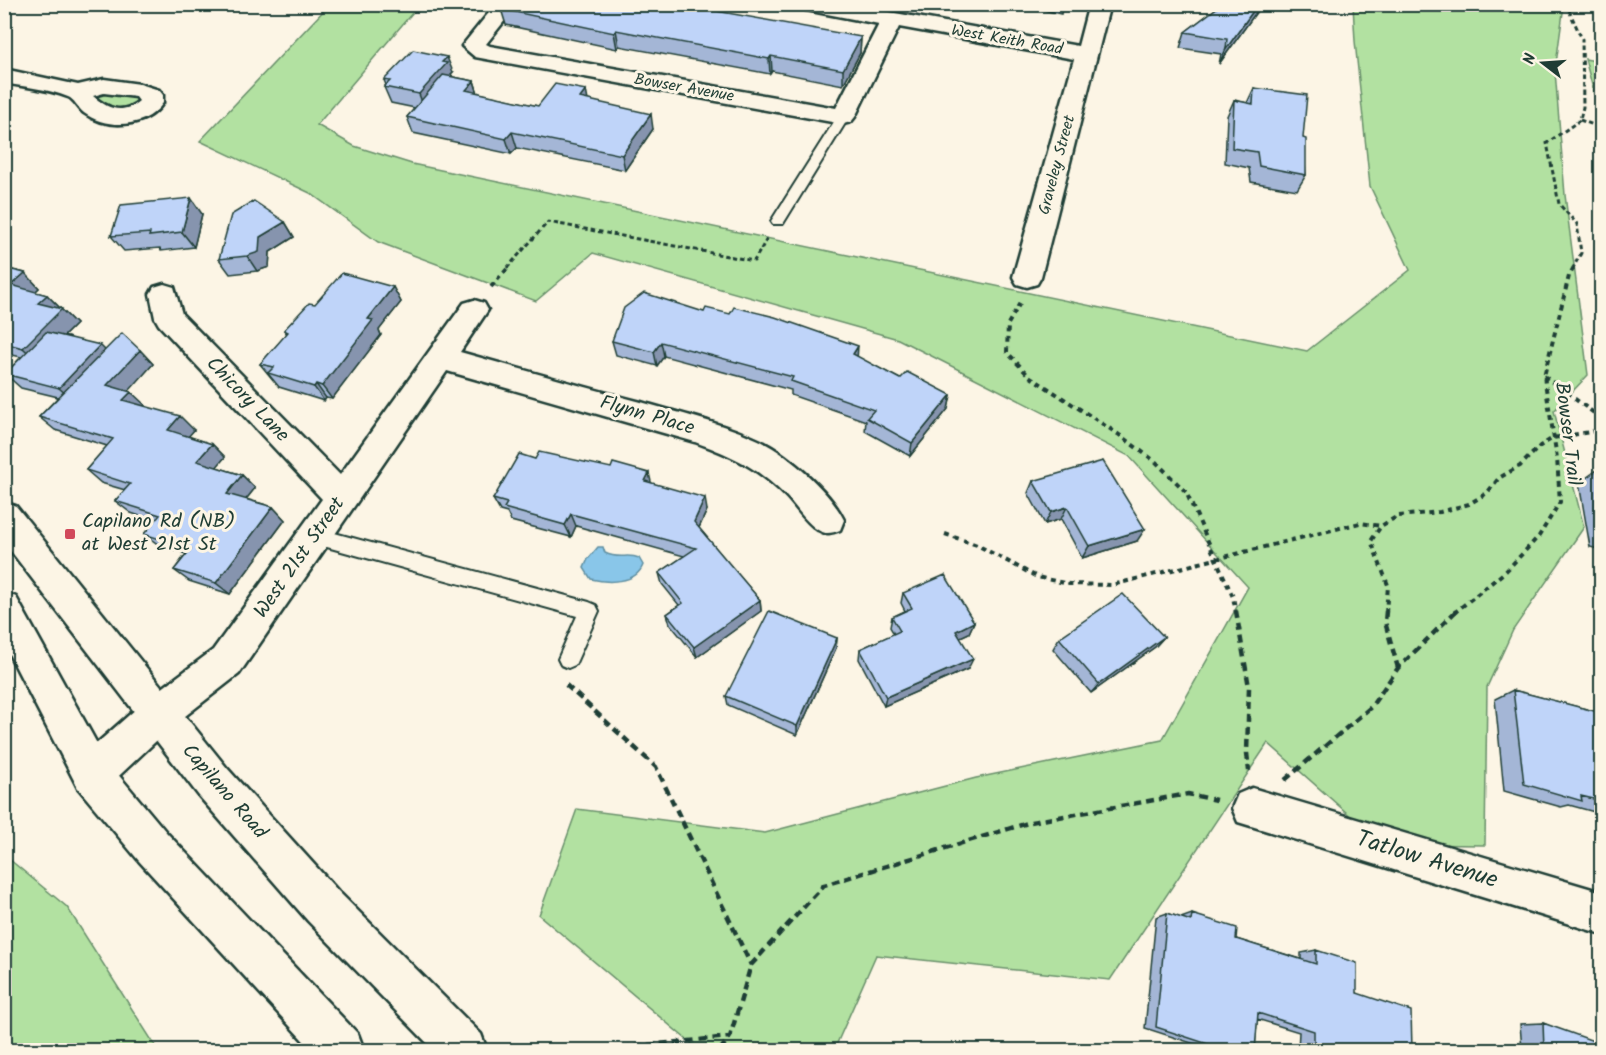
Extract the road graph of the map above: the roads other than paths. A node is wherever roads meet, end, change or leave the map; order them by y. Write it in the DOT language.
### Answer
graph roads {
  1 [pos="508,4"];
  2 [pos="806,4"];
  3 [pos="1100,4"];
  4 [pos="892,20"];
  5 [pos="1086,54"];
  6 [pos="4,76"];
  7 [pos="78,92"];
  8 [pos="843,117"];
  9 [pos="778,221"];
  10 [pos="1027,277"];
  11 [pos="164,294"];
  12 [pos="479,303"];
  13 [pos="441,358"];
  14 [pos="342,499"];
  15 [pos="4,516"];
  16 [pos="828,520"];
  17 [pos="316,536"];
  18 [pos="4,608"];
  19 [pos="568,658"];
  20 [pos="158,714"];
  21 [pos="92,774"];
  22 [pos="1252,808"];
  23 [pos="1602,913"];
  24 [pos="342,1050"];
  25 [pos="465,1050"];
  1 -- 8 [label="street, Bowser Avenue"];
  2 -- 4 [label="street, West Keith Road"];
  3 -- 5 [label="street, West Keith Road"];
  4 -- 5 [label="street, West Keith Road"];
  4 -- 8 [label="street"];
  5 -- 10 [label="street, Graveley Street"];
  6 -- 7 [label="street"];
  8 -- 9 [label="lane"];
  11 -- 14 [label="street, Chicory Lane"];
  12 -- 13 [label="street, West 21st Street"];
  13 -- 14 [label="street, West 21st Street"];
  13 -- 16 [label="street, Flynn Place"];
  14 -- 17 [label="street, West 21st Street"];
  15 -- 20 [label="street, Capilano Road"];
  17 -- 19 [label="lane"];
  17 -- 20 [label="street, West 21st Street"];
  18 -- 21 [label="street"];
  20 -- 21 [label="street, West 21st Street"];
  20 -- 25 [label="street, Capilano Road"];
  21 -- 24 [label="street"];
  22 -- 23 [label="street, Tatlow Avenue"];
}
